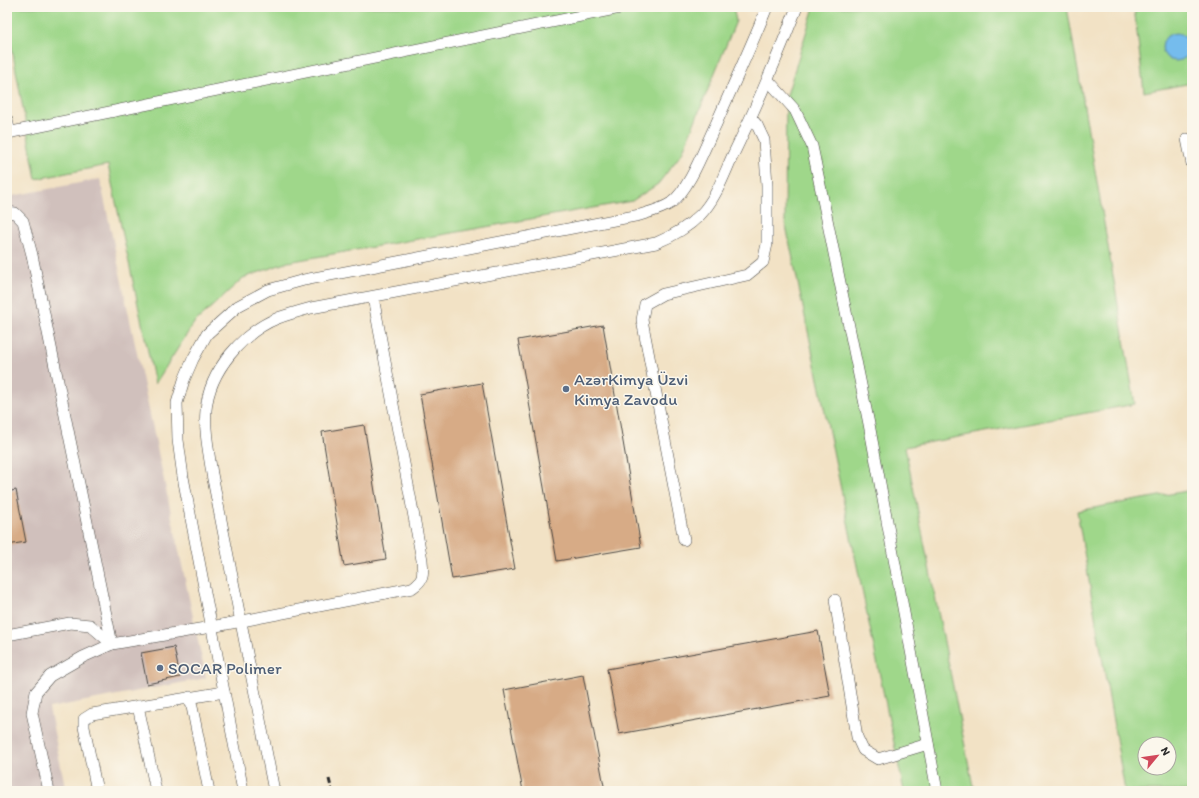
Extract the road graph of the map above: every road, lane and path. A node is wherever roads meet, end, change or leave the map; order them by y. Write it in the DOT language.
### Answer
graph roads {
  1 [pos="625,7"];
  2 [pos="767,7"];
  3 [pos="797,7"];
  4 [pos="768,80"];
  5 [pos="751,118"];
  6 [pos="7,120"];
  7 [pos="8,133"];
  8 [pos="1187,139"];
  9 [pos="1192,164"];
  10 [pos="7,212"];
  11 [pos="373,297"];
  12 [pos="684,540"];
  13 [pos="834,600"];
  14 [pos="240,621"];
  15 [pos="211,627"];
  16 [pos="7,635"];
  17 [pos="112,644"];
  18 [pos="224,692"];
  19 [pos="190,697"];
  20 [pos="138,706"];
  21 [pos="928,744"];
  22 [pos="49,791"];
  23 [pos="97,791"];
  24 [pos="156,791"];
  25 [pos="209,791"];
  26 [pos="243,791"];
  27 [pos="274,791"];
  28 [pos="937,791"];
  1 -- 7 [label="lane"];
  2 -- 15 [label="lane"];
  3 -- 4 [label="lane"];
  4 -- 5 [label="lane"];
  4 -- 21 [label="lane"];
  5 -- 11 [label="lane"];
  5 -- 12 [label="lane"];
  6 -- 7 [label="lane"];
  8 -- 9 [label="lane"];
  10 -- 17 [label="lane"];
  11 -- 14 [label="lane"];
  11 -- 14 [label="lane"];
  13 -- 21 [label="lane"];
  14 -- 15 [label="lane"];
  14 -- 27 [label="lane"];
  15 -- 17 [label="lane"];
  15 -- 18 [label="lane"];
  16 -- 17 [label="lane"];
  17 -- 22 [label="lane"];
  18 -- 19 [label="lane"];
  18 -- 26 [label="lane"];
  19 -- 20 [label="lane"];
  19 -- 25 [label="lane"];
  20 -- 23 [label="lane"];
  20 -- 24 [label="lane"];
  21 -- 28 [label="lane"];
}
